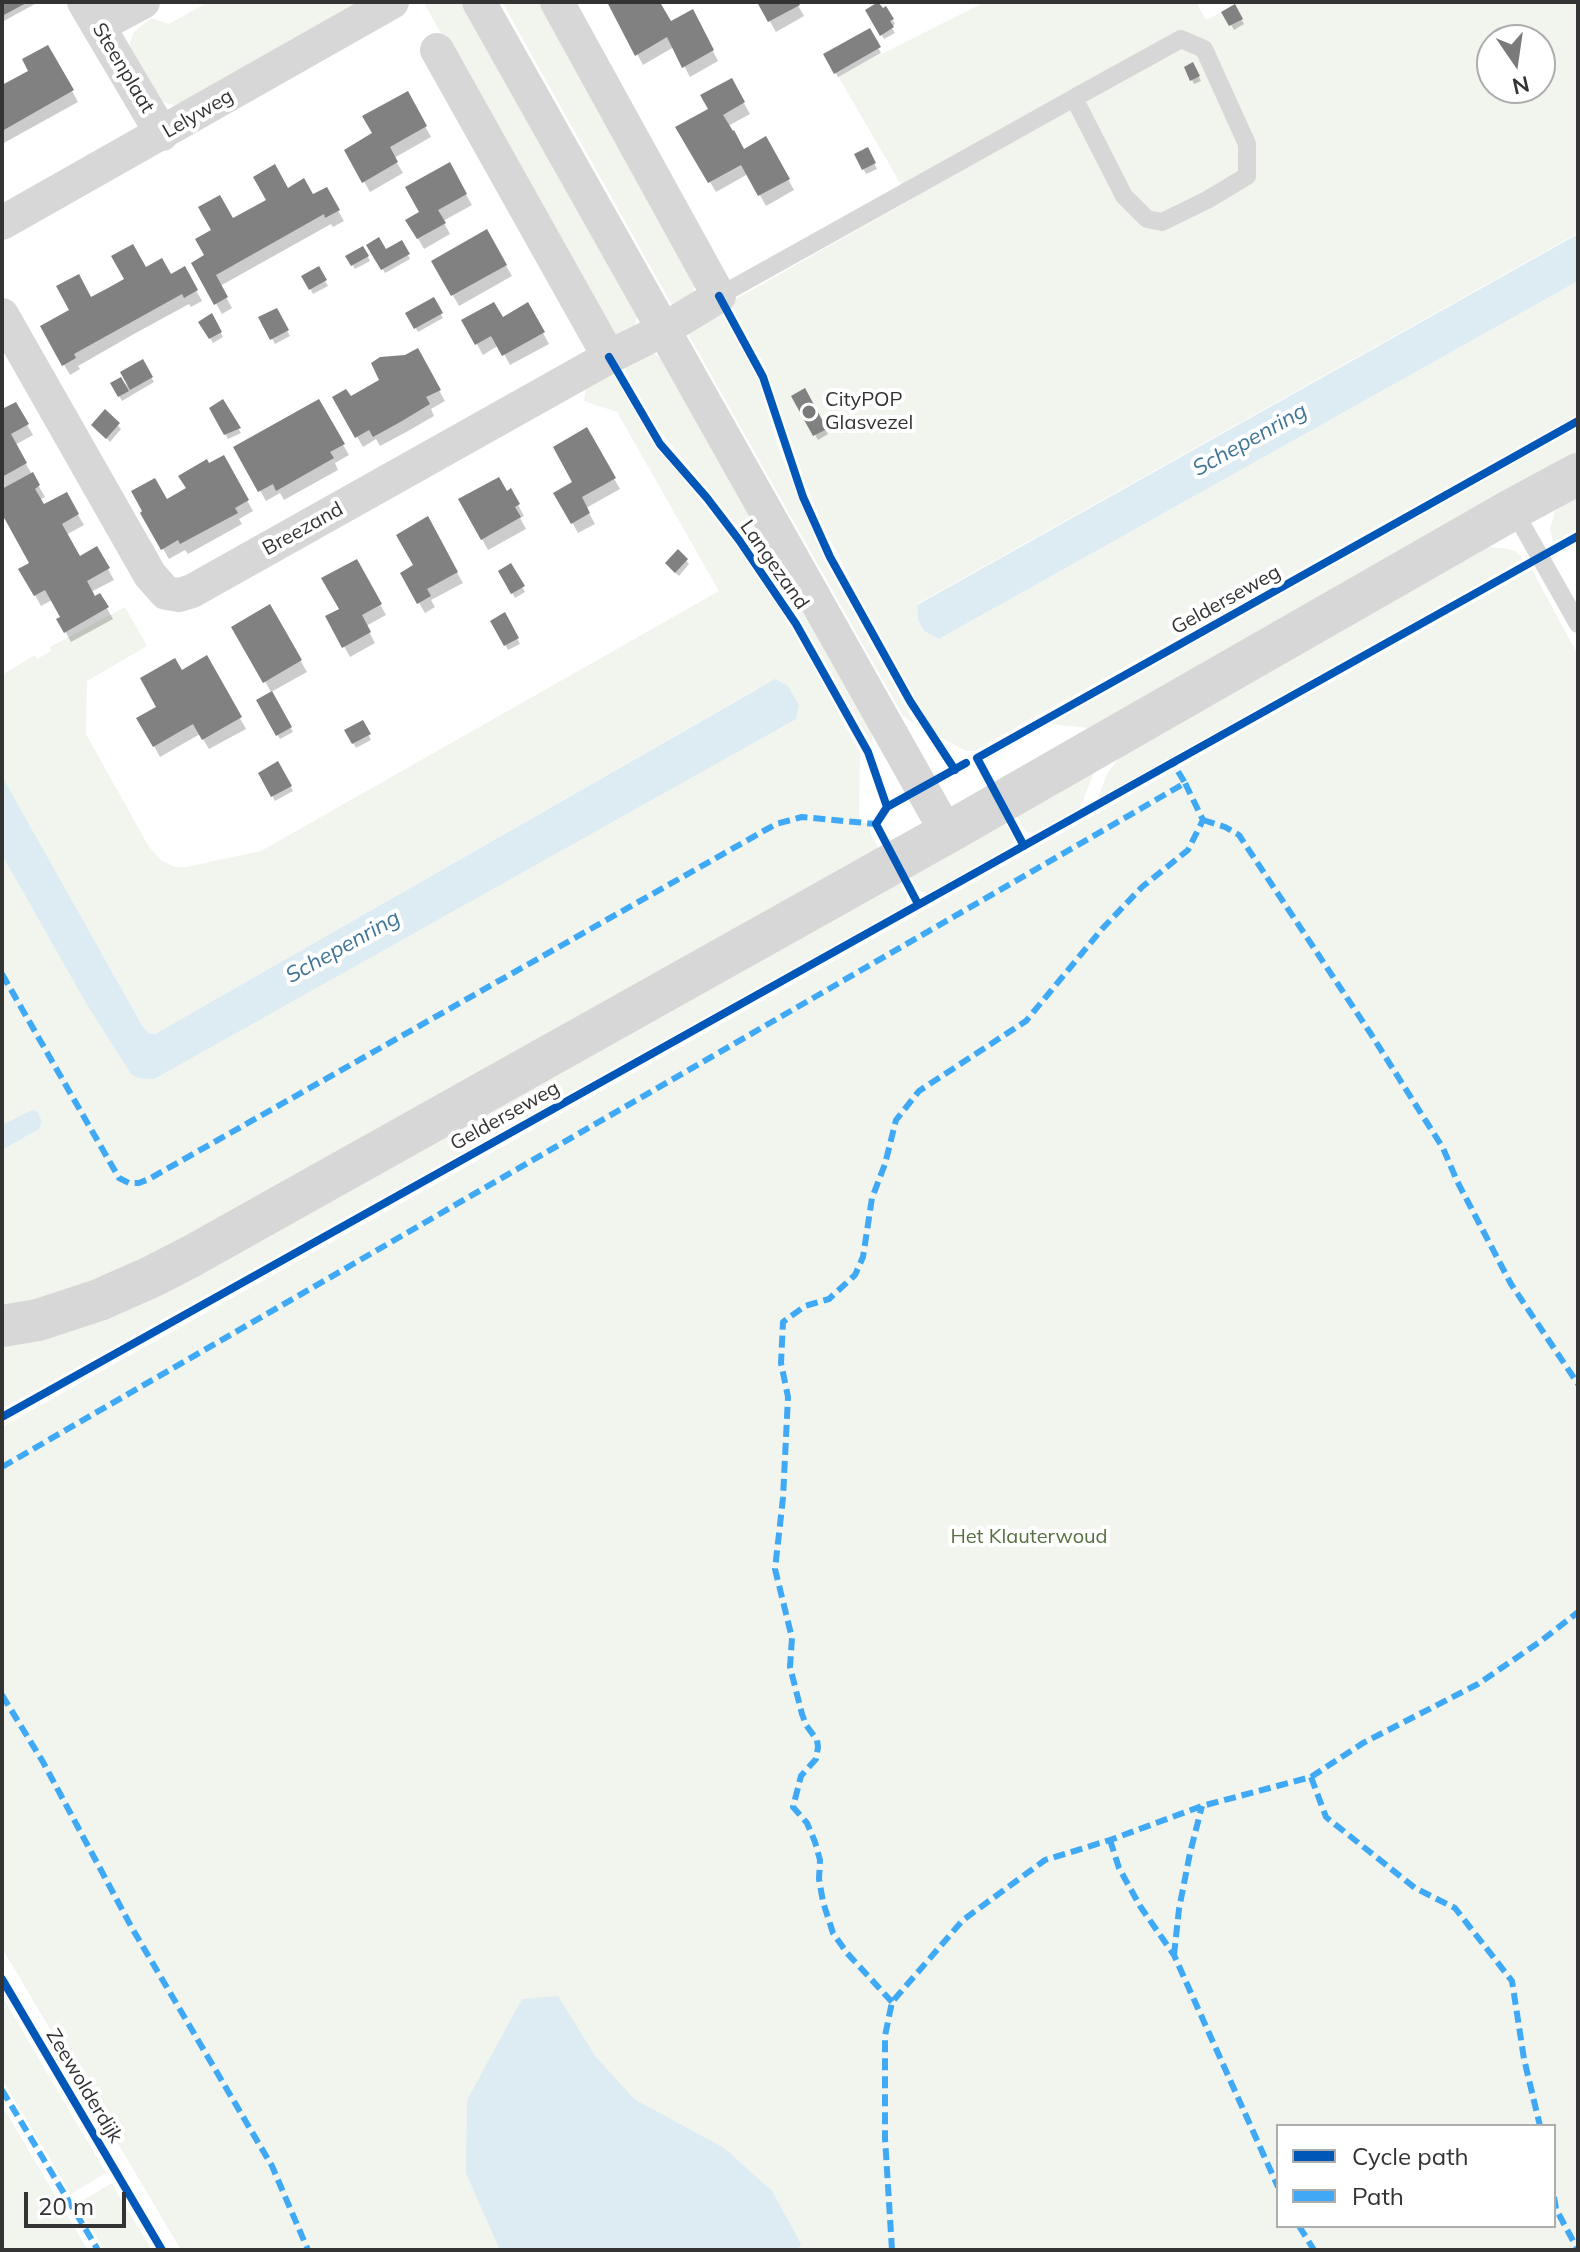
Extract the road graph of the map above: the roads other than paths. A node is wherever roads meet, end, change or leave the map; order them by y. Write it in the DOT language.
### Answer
graph roads {
  1 [pos="143,2"];
  2 [pos="392,2"];
  3 [pos="479,2"];
  4 [pos="557,2"];
  5 [pos="91,14"];
  6 [pos="437,50"];
  7 [pos="1074,98"];
  8 [pos="162,134"];
  9 [pos="2,223"];
  10 [pos="719,296"];
  11 [pos="2,315"];
  12 [pos="663,330"];
  13 [pos="609,357"];
  14 [pos="1578,474"];
  15 [pos="1513,509"];
  16 [pos="1578,624"];
  17 [pos="947,833"];
  18 [pos="2,1326"];
  1 -- 5 [label="street"];
  2 -- 8 [label="street, Lelyweg"];
  3 -- 12 [label="street, Langezand"];
  4 -- 10 [label="street"];
  5 -- 8 [label="street, Steenplaat"];
  6 -- 13 [label="street"];
  7 -- 7 [label="lane"];
  7 -- 10 [label="lane"];
  8 -- 9 [label="street, Lelyweg"];
  10 -- 12 [label="street, Breezand"];
  11 -- 13 [label="street, Breezand"];
  12 -- 13 [label="street, Breezand"];
  12 -- 17 [label="street, Langezand"];
  14 -- 15 [label="street, Gelderseweg"];
  15 -- 16 [label="lane"];
  15 -- 17 [label="street, Gelderseweg"];
  17 -- 18 [label="street, Gelderseweg"];
}
